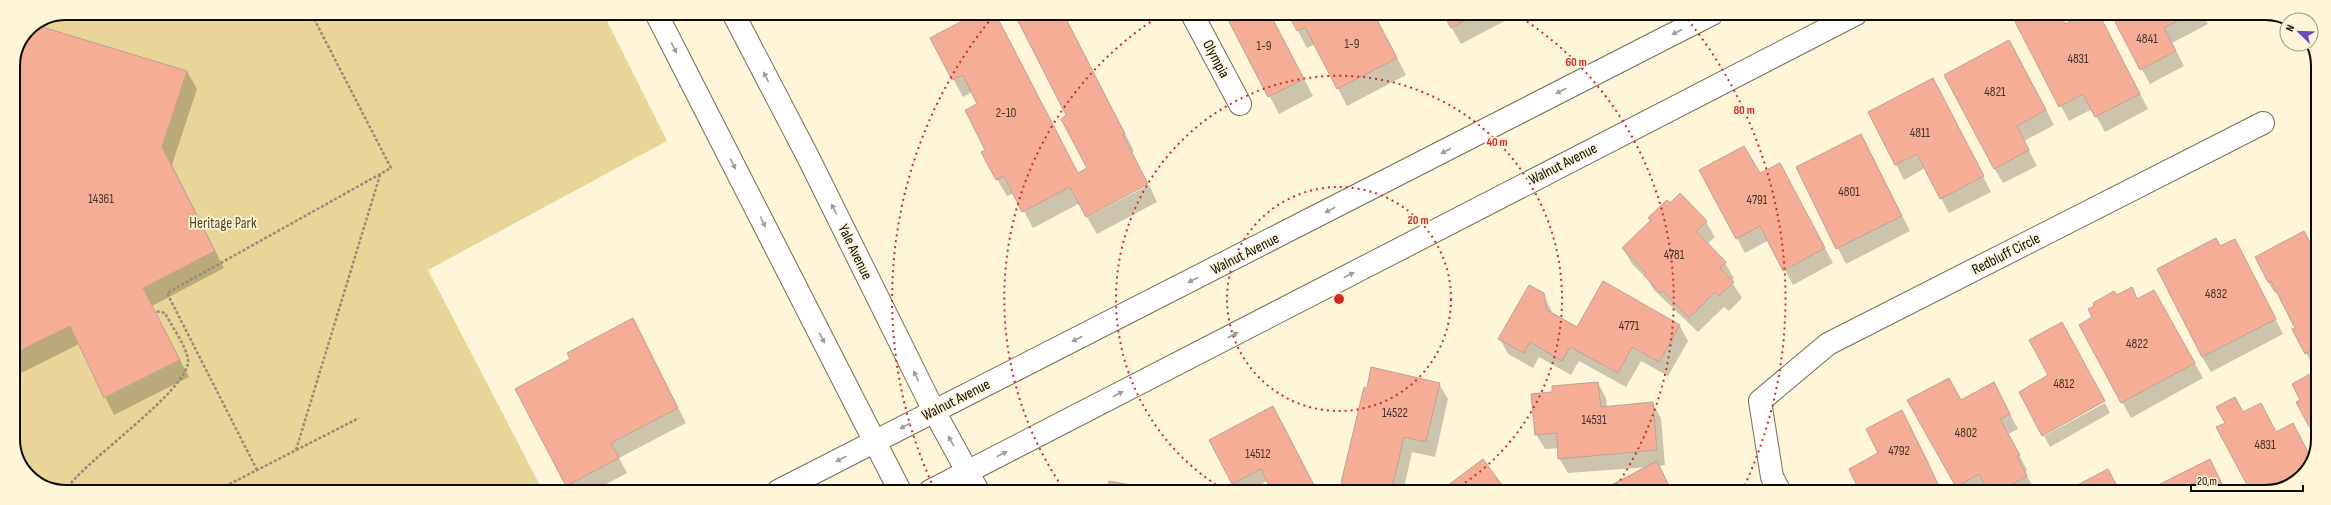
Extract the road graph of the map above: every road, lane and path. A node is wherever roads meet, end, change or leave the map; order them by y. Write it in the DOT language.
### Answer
graph roads {
  1 [pos="315,20"];
  2 [pos="660,20"];
  3 [pos="737,20"];
  4 [pos="1195,20"];
  5 [pos="1700,20"];
  6 [pos="1844,20"];
  7 [pos="1240,104"];
  8 [pos="2263,123"];
  9 [pos="380,175"];
  10 [pos="155,311"];
  11 [pos="934,411"];
  12 [pos="359,418"];
  13 [pos="876,441"];
  14 [pos="296,450"];
  15 [pos="256,470"];
  16 [pos="968,472"];
  17 [pos="71,485"];
  18 [pos="227,485"];
  19 [pos="790,485"];
  20 [pos="897,485"];
  21 [pos="942,485"];
  22 [pos="975,485"];
  23 [pos="1776,485"];
  1 -- 9 [label="path"];
  2 -- 13 [label="main road, one-way"];
  11 -- 3 [label="main road, Yale Avenue, one-way"];
  4 -- 7 [label="main road, Olympia"];
  5 -- 11 [label="main road, Walnut Avenue, one-way"];
  16 -- 6 [label="main road, Walnut Avenue, one-way"];
  8 -- 23 [label="main road, Redbluff Circle"];
  9 -- 14 [label="path"];
  9 -- 15 [label="path"];
  10 -- 17 [label="path"];
  11 -- 13 [label="main road, Walnut Avenue, one-way"];
  16 -- 11 [label="main road, Yale Avenue, one-way"];
  12 -- 14 [label="path"];
  13 -- 19 [label="main road, Walnut Avenue, one-way"];
  13 -- 20 [label="main road"];
  14 -- 15 [label="path"];
  15 -- 18 [label="path"];
  16 -- 21 [label="main road, Walnut Avenue"];
  16 -- 22 [label="main road, Yale Avenue"];
}
